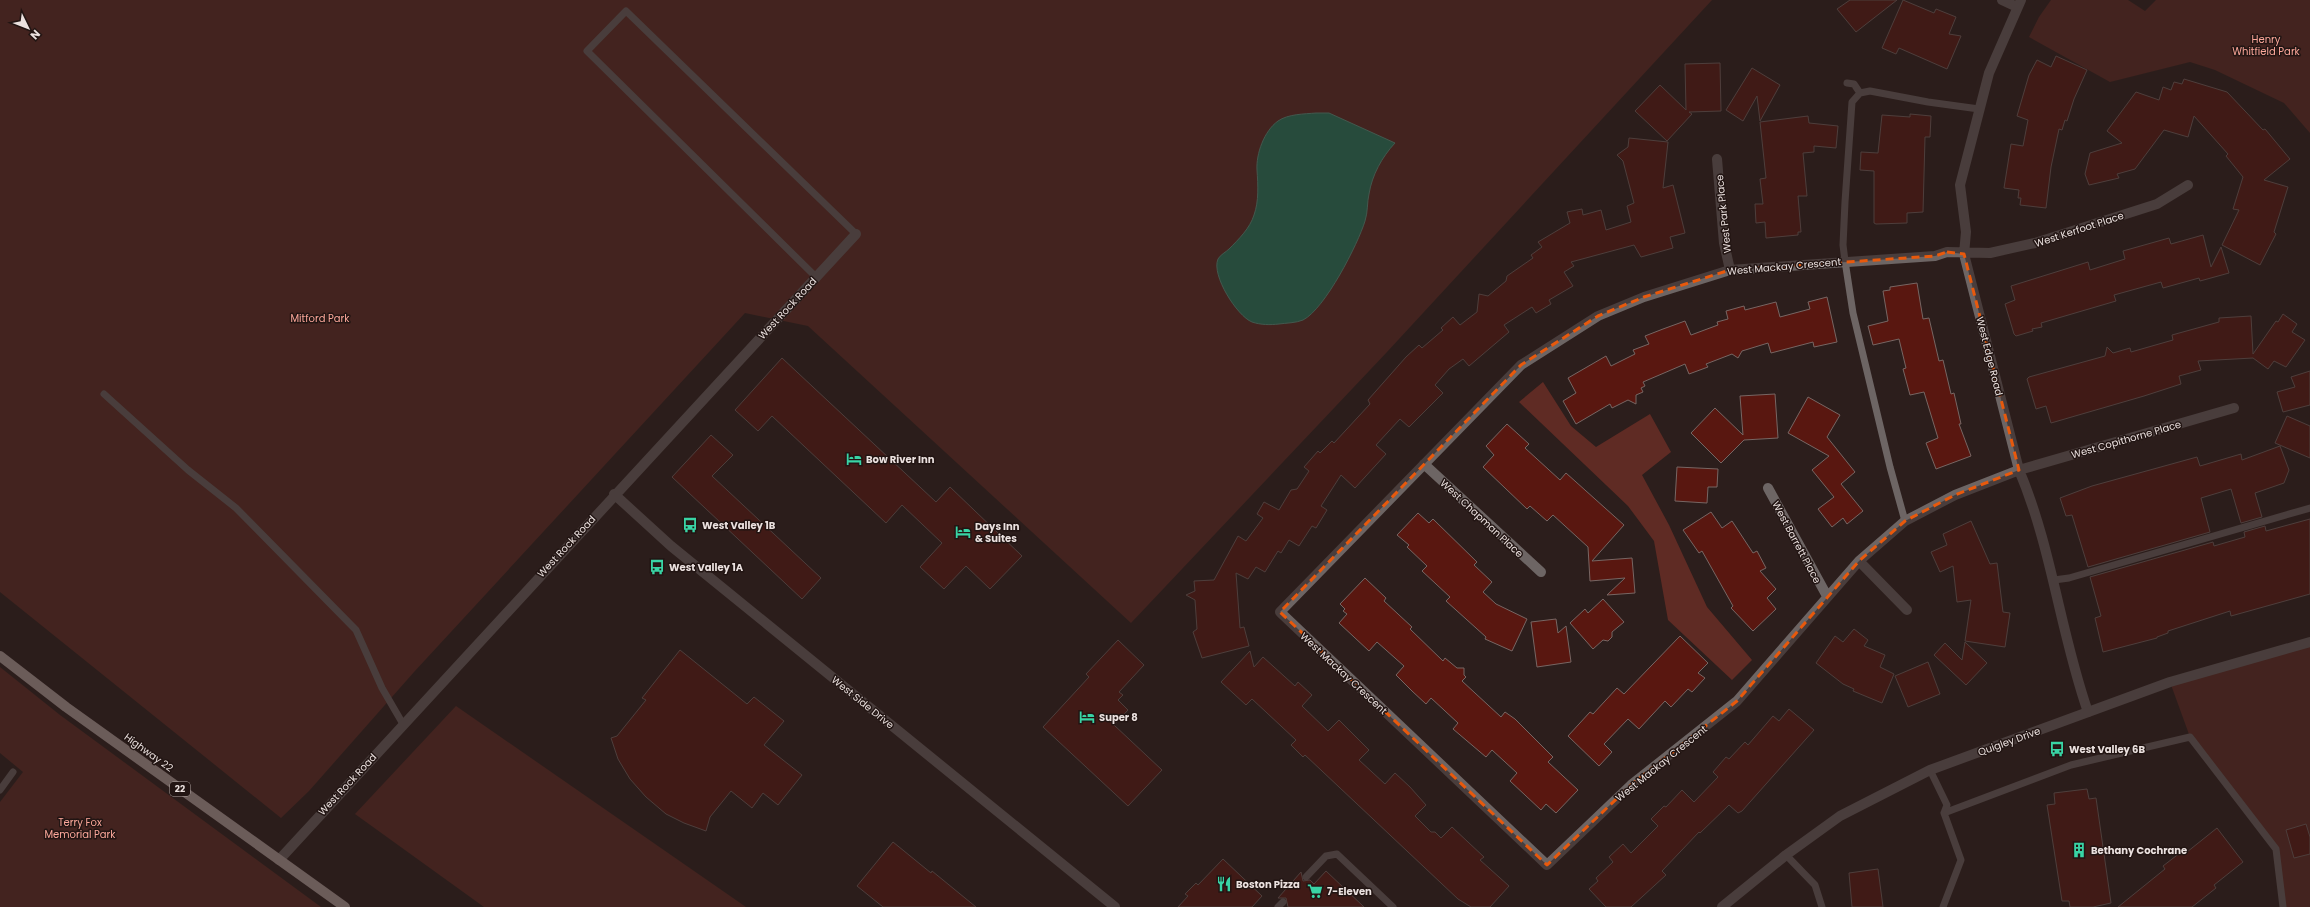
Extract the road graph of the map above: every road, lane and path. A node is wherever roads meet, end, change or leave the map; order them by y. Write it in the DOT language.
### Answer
graph roads {
  1 [pos="2002,0"];
  2 [pos="2019,4"];
  3 [pos="1847,83"];
  4 [pos="1860,93"];
  5 [pos="1979,109"];
  6 [pos="1717,159"];
  7 [pos="2188,185"];
  8 [pos="856,234"];
  9 [pos="1964,254"];
  10 [pos="1845,261"];
  11 [pos="1730,270"];
  12 [pos="816,277"];
  13 [pos="104,394"];
  14 [pos="2234,408"];
  15 [pos="1424,464"];
  16 [pos="2019,470"];
  17 [pos="1768,488"];
  18 [pos="614,494"];
  19 [pos="2310,508"];
  20 [pos="1905,521"];
  21 [pos="1858,561"];
  22 [pos="1541,572"];
  23 [pos="2054,580"];
  24 [pos="1827,596"];
  25 [pos="1907,610"];
  26 [pos="2310,642"];
  27 [pos="0,656"];
  28 [pos="2088,712"];
  29 [pos="403,724"];
  30 [pos="1930,770"];
  31 [pos="13,772"];
  32 [pos="0,790"];
  33 [pos="1944,813"];
  34 [pos="1786,855"];
  35 [pos="279,860"];
  36 [pos="1306,877"];
  37 [pos="1736,896"];
  38 [pos="345,907"];
  39 [pos="1115,907"];
  40 [pos="1393,907"];
  41 [pos="1722,907"];
  42 [pos="1728,907"];
  43 [pos="1822,907"];
  44 [pos="1943,907"];
  45 [pos="2283,907"];
  1 -- 2 [label="street"];
  2 -- 5 [label="street, West Edge Road"];
  3 -- 4 [label="lane"];
  4 -- 5 [label="lane"];
  4 -- 10 [label="lane"];
  5 -- 9 [label="street, West Edge Road"];
  6 -- 11 [label="street, West Park Place"];
  7 -- 9 [label="street, West Kerfoot Place"];
  8 -- 12 [label="street, West Rock Road"];
  8 -- 12 [label="lane"];
  9 -- 10 [label="street, West Mackay Crescent"];
  9 -- 16 [label="street, West Edge Road"];
  10 -- 11 [label="street, West Mackay Crescent"];
  10 -- 20 [label="lane"];
  11 -- 15 [label="street, West Mackay Crescent"];
  12 -- 18 [label="street, West Rock Road"];
  13 -- 29 [label="lane"];
  14 -- 16 [label="street, West Copithorne Place"];
  15 -- 22 [label="street, West Chapman Place"];
  15 -- 24 [label="street, West Mackay Crescent"];
  16 -- 20 [label="street, West Mackay Crescent"];
  16 -- 23 [label="street, West Edge Road"];
  17 -- 24 [label="street, West Barrett Place"];
  18 -- 29 [label="street, West Rock Road"];
  18 -- 39 [label="street, West Side Drive"];
  19 -- 23 [label="lane"];
  20 -- 21 [label="street, West Mackay Crescent"];
  21 -- 24 [label="street, West Mackay Crescent"];
  21 -- 25 [label="street"];
  23 -- 28 [label="street, West Edge Road"];
  26 -- 28 [label="street, Quigley Drive"];
  27 -- 35 [label="main road, Highway 22 / 22"];
  28 -- 30 [label="street, Quigley Drive"];
  29 -- 35 [label="street, West Rock Road"];
  30 -- 33 [label="lane"];
  30 -- 34 [label="street, Quigley Drive"];
  31 -- 32 [label="lane"];
  33 -- 44 [label="lane"];
  33 -- 45 [label="lane"];
  34 -- 37 [label="street, Quigley Drive"];
  34 -- 43 [label="lane"];
  35 -- 38 [label="main road, Highway 22 / 22"];
  36 -- 40 [label="lane"];
  37 -- 41 [label="street, Quigley Drive"];
  37 -- 42 [label="street, Quigley Drive"];
}
